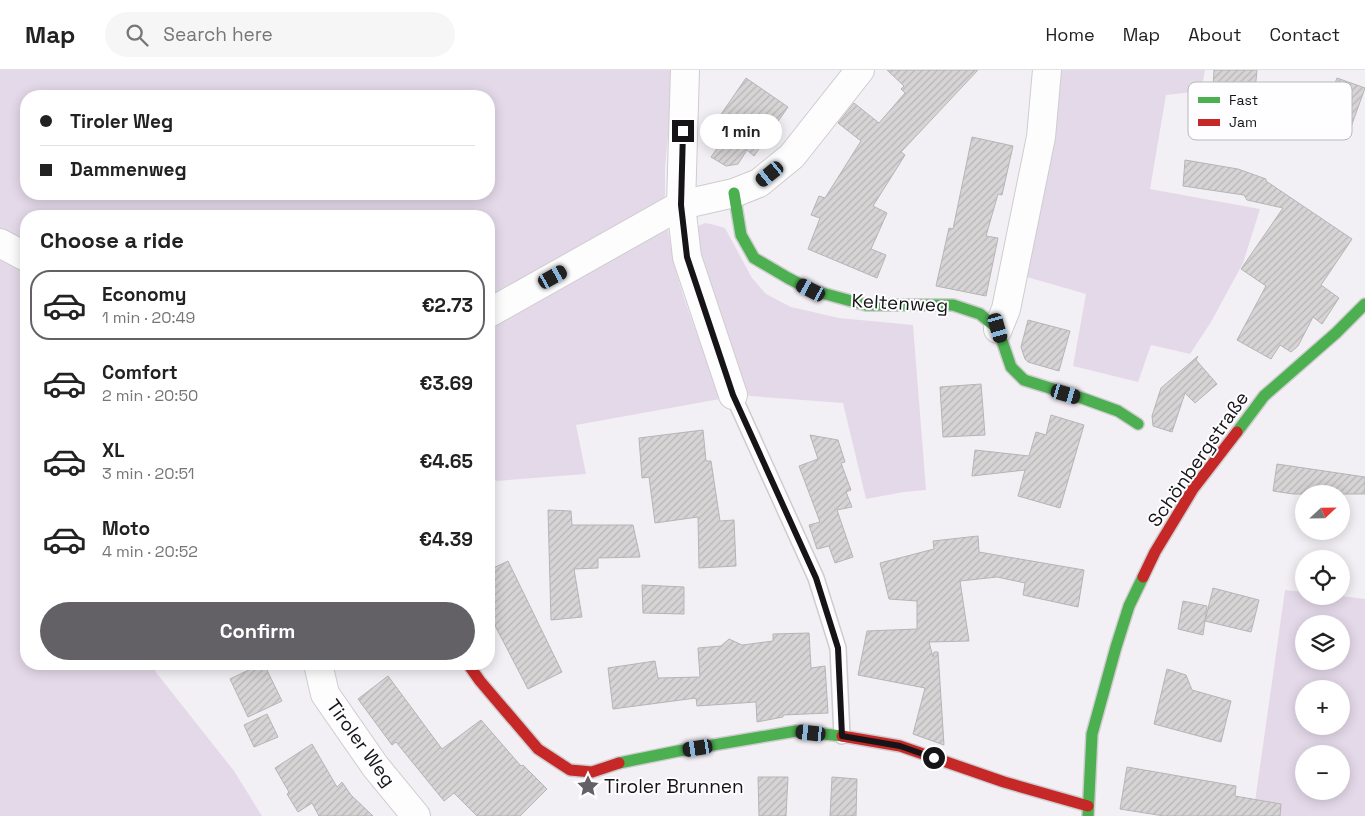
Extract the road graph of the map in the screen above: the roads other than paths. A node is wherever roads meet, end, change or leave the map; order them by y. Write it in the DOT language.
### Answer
graph roads {
  1 [pos="685,70"];
  2 [pos="860,70"];
  3 [pos="1047,70"];
  4 [pos="734,193"];
  5 [pos="681,205"];
  6 [pos="0,243"];
  7 [pos="20,254"];
  8 [pos="1365,304"];
  9 [pos="495,310"];
  10 [pos="998,328"];
  11 [pos="733,395"];
  12 [pos="1138,424"];
  13 [pos="319,670"];
  14 [pos="472,670"];
  15 [pos="842,736"];
  16 [pos="1088,811"];
  17 [pos="416,816"];
  1 -- 5 [label="street"];
  2 -- 4 [label="street"];
  3 -- 10 [label="street"];
  4 -- 5 [label="street"];
  4 -- 10 [label="street, Keltenweg"];
  5 -- 9 [label="street"];
  5 -- 11 [label="street"];
  6 -- 7 [label="street"];
  8 -- 16 [label="street, Schönbergstraße"];
  10 -- 12 [label="street"];
  11 -- 15 [label="lane"];
  13 -- 17 [label="street, Tiroler Weg"];
  14 -- 15 [label="street"];
  15 -- 16 [label="street"];
}
